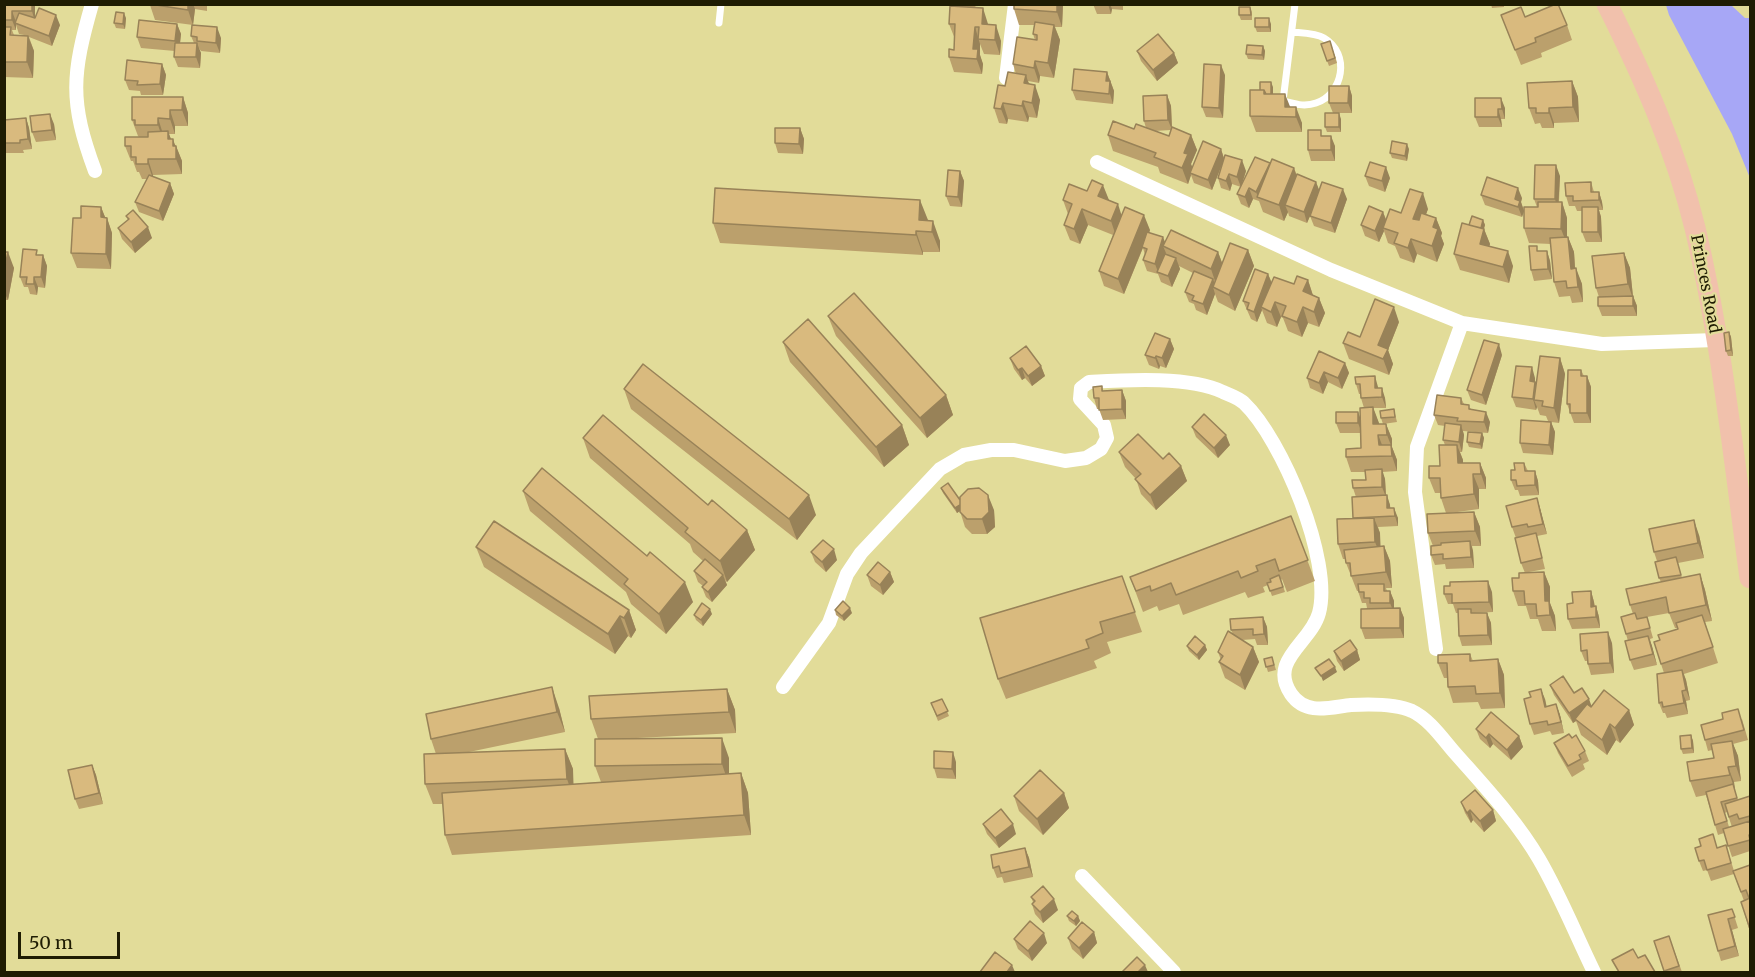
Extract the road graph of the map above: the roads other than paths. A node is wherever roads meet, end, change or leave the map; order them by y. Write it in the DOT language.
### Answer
graph roads {
  1 [pos="92,4"];
  2 [pos="721,4"];
  3 [pos="1016,4"];
  4 [pos="1295,4"];
  5 [pos="1607,4"];
  6 [pos="719,23"];
  7 [pos="1292,32"];
  8 [pos="1006,78"];
  9 [pos="1097,162"];
  10 [pos="95,171"];
  11 [pos="1462,323"];
  12 [pos="1715,340"];
  13 [pos="1750,578"];
  14 [pos="1436,649"];
  15 [pos="783,687"];
  16 [pos="1082,876"];
  17 [pos="1174,972"];
  18 [pos="1594,972"];
  1 -- 10 [label="street"];
  2 -- 6 [label="lane"];
  3 -- 8 [label="street"];
  4 -- 7 [label="lane"];
  5 -- 12 [label="main road, Princes Road"];
  7 -- 7 [label="lane"];
  9 -- 11 [label="street"];
  11 -- 12 [label="street"];
  11 -- 14 [label="street"];
  12 -- 13 [label="main road, Princes Road"];
  15 -- 18 [label="street"];
  16 -- 17 [label="street"];
}
